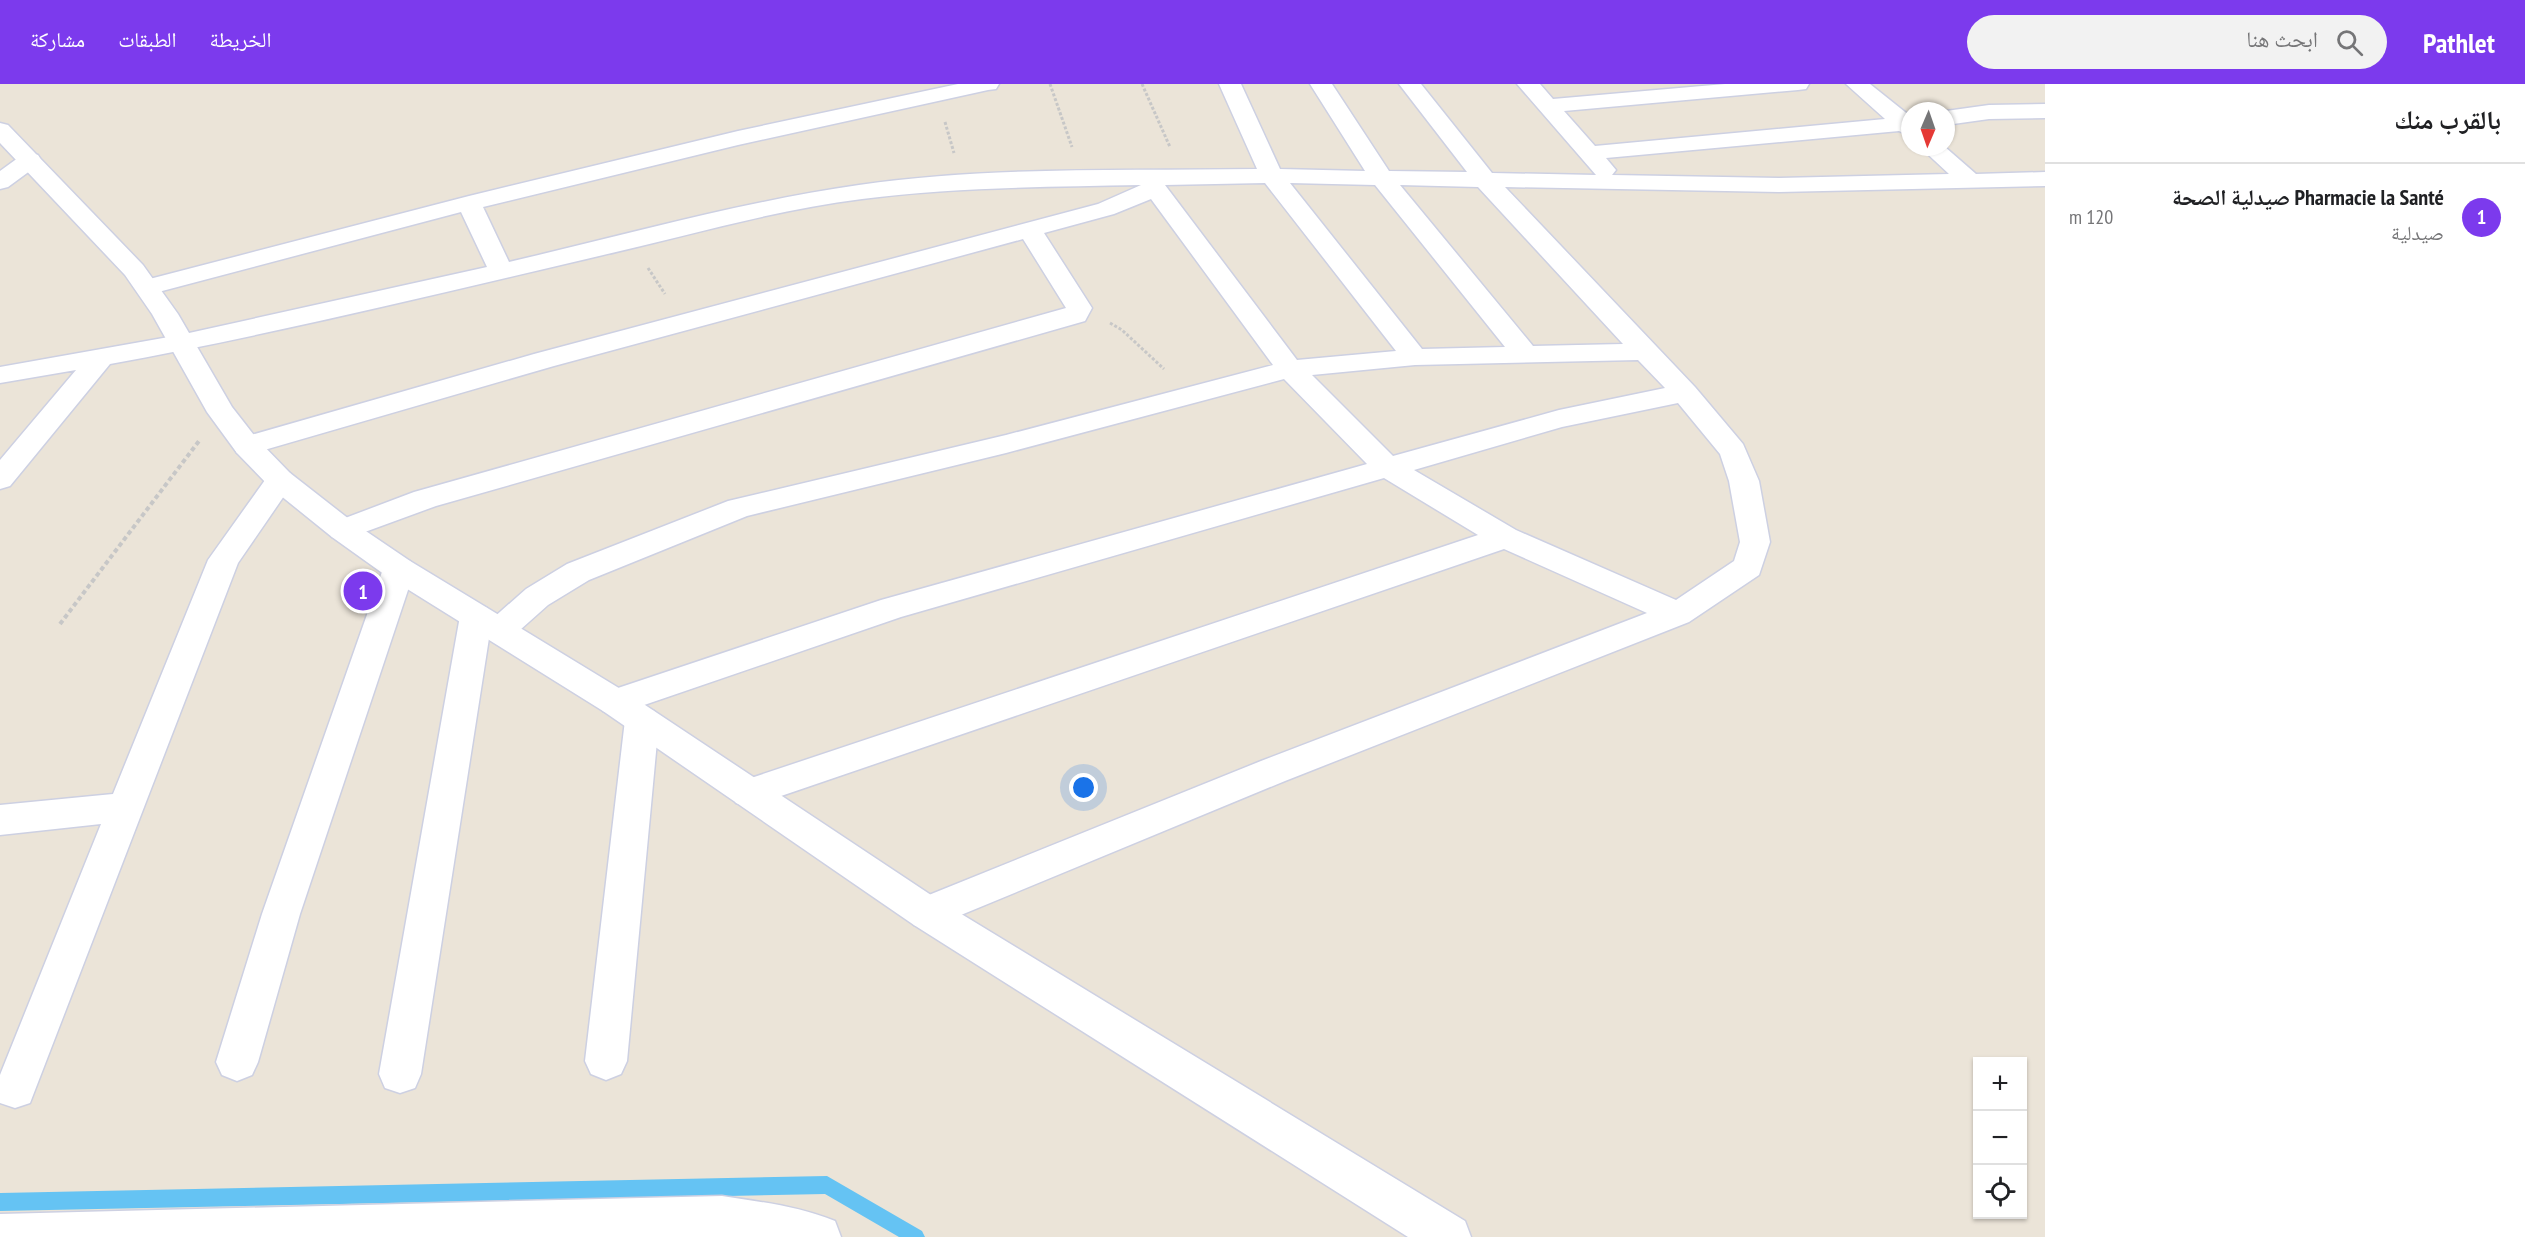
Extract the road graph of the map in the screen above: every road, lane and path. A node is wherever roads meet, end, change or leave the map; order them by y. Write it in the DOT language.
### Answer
graph roads {
  1 [pos="988,84"];
  2 [pos="1050,84"];
  3 [pos="1142,84"];
  4 [pos="1230,84"];
  5 [pos="1321,84"];
  6 [pos="1410,84"];
  7 [pos="1528,84"];
  8 [pos="1798,84"];
  9 [pos="1857,84"];
  10 [pos="937,95"];
  11 [pos="1548,106"];
  12 [pos="2045,111"];
  13 [pos="1955,117"];
  14 [pos="1901,119"];
  15 [pos="1901,126"];
  16 [pos="0,130"];
  17 [pos="1589,153"];
  18 [pos="1942,156"];
  19 [pos="30,160"];
  20 [pos="1272,176"];
  21 [pos="1184,177"];
  22 [pos="1381,177"];
  23 [pos="1083,179"];
  24 [pos="2045,179"];
  25 [pos="1485,180"];
  26 [pos="1614,181"];
  27 [pos="1971,181"];
  28 [pos="0,182"];
  29 [pos="962,182"];
  30 [pos="1152,183"];
  31 [pos="469,203"];
  32 [pos="1030,230"];
  33 [pos="630,241"];
  34 [pos="501,271"];
  35 [pos="147,287"];
  36 [pos="1079,311"];
  37 [pos="683,322"];
  38 [pos="180,343"];
  39 [pos="1645,352"];
  40 [pos="1526,355"];
  41 [pos="1415,357"];
  42 [pos="100,358"];
  43 [pos="1290,369"];
  44 [pos="0,375"];
  45 [pos="1685,393"];
  46 [pos="1190,394"];
  47 [pos="221,412"];
  48 [pos="247,446"];
  49 [pos="1387,467"];
  50 [pos="0,478"];
  51 [pos="280,480"];
  52 [pos="343,530"];
  53 [pos="1504,537"];
  54 [pos="399,568"];
  55 [pos="1678,614"];
  56 [pos="488,623"];
  57 [pos="60,624"];
  58 [pos="628,711"];
  59 [pos="748,793"];
  60 [pos="125,807"];
  61 [pos="0,820"];
  62 [pos="927,913"];
  63 [pos="606,1061"];
  64 [pos="237,1062"];
  65 [pos="400,1074"];
  66 [pos="15,1089"];
  67 [pos="0,1236"];
  68 [pos="819,1237"];
  69 [pos="1449,1237"];
  1 -- 10 [label="street"];
  2 -- 23 [label="path"];
  3 -- 21 [label="path"];
  4 -- 20 [label="street"];
  5 -- 22 [label="street"];
  6 -- 25 [label="street"];
  7 -- 11 [label="street"];
  8 -- 11 [label="street"];
  9 -- 14 [label="street"];
  10 -- 29 [label="path"];
  10 -- 31 [label="street"];
  11 -- 17 [label="street"];
  12 -- 13 [label="street"];
  15 -- 17 [label="street"];
  16 -- 19 [label="street"];
  17 -- 26 [label="street"];
  18 -- 27 [label="street"];
  19 -- 28 [label="street"];
  19 -- 35 [label="street"];
  20 -- 21 [label="street"];
  20 -- 22 [label="street"];
  20 -- 41 [label="street"];
  21 -- 30 [label="street"];
  22 -- 25 [label="street"];
  22 -- 40 [label="street"];
  23 -- 29 [label="street"];
  23 -- 30 [label="street"];
  24 -- 27 [label="street"];
  25 -- 26 [label="street"];
  25 -- 39 [label="street"];
  26 -- 27 [label="street"];
  29 -- 33 [label="street"];
  30 -- 32 [label="street"];
  30 -- 43 [label="street"];
  31 -- 34 [label="street"];
  31 -- 35 [label="street"];
  32 -- 36 [label="street"];
  32 -- 37 [label="street"];
  33 -- 34 [label="street"];
  33 -- 37 [label="path"];
  34 -- 38 [label="street"];
  35 -- 38 [label="street"];
  36 -- 46 [label="path"];
  36 -- 52 [label="street"];
  37 -- 48 [label="street"];
  38 -- 42 [label="street"];
  38 -- 47 [label="street"];
  39 -- 40 [label="street"];
  39 -- 45 [label="street"];
  40 -- 41 [label="street"];
  41 -- 43 [label="street"];
  42 -- 44 [label="street"];
  42 -- 50 [label="street"];
  43 -- 46 [label="street"];
  43 -- 49 [label="street"];
  45 -- 49 [label="street"];
  45 -- 55 [label="street"];
  46 -- 56 [label="street"];
  47 -- 48 [label="street"];
  47 -- 57 [label="path"];
  48 -- 51 [label="street"];
  49 -- 53 [label="street"];
  49 -- 58 [label="street"];
  51 -- 52 [label="street"];
  51 -- 60 [label="street"];
  52 -- 54 [label="street"];
  53 -- 55 [label="street"];
  53 -- 59 [label="street"];
  54 -- 56 [label="street"];
  54 -- 64 [label="street"];
  55 -- 62 [label="street"];
  56 -- 58 [label="street"];
  56 -- 65 [label="street"];
  58 -- 59 [label="street"];
  58 -- 63 [label="street"];
  59 -- 62 [label="street"];
  60 -- 61 [label="street"];
  60 -- 66 [label="street"];
  62 -- 69 [label="street"];
  67 -- 68 [label="street"];
}
